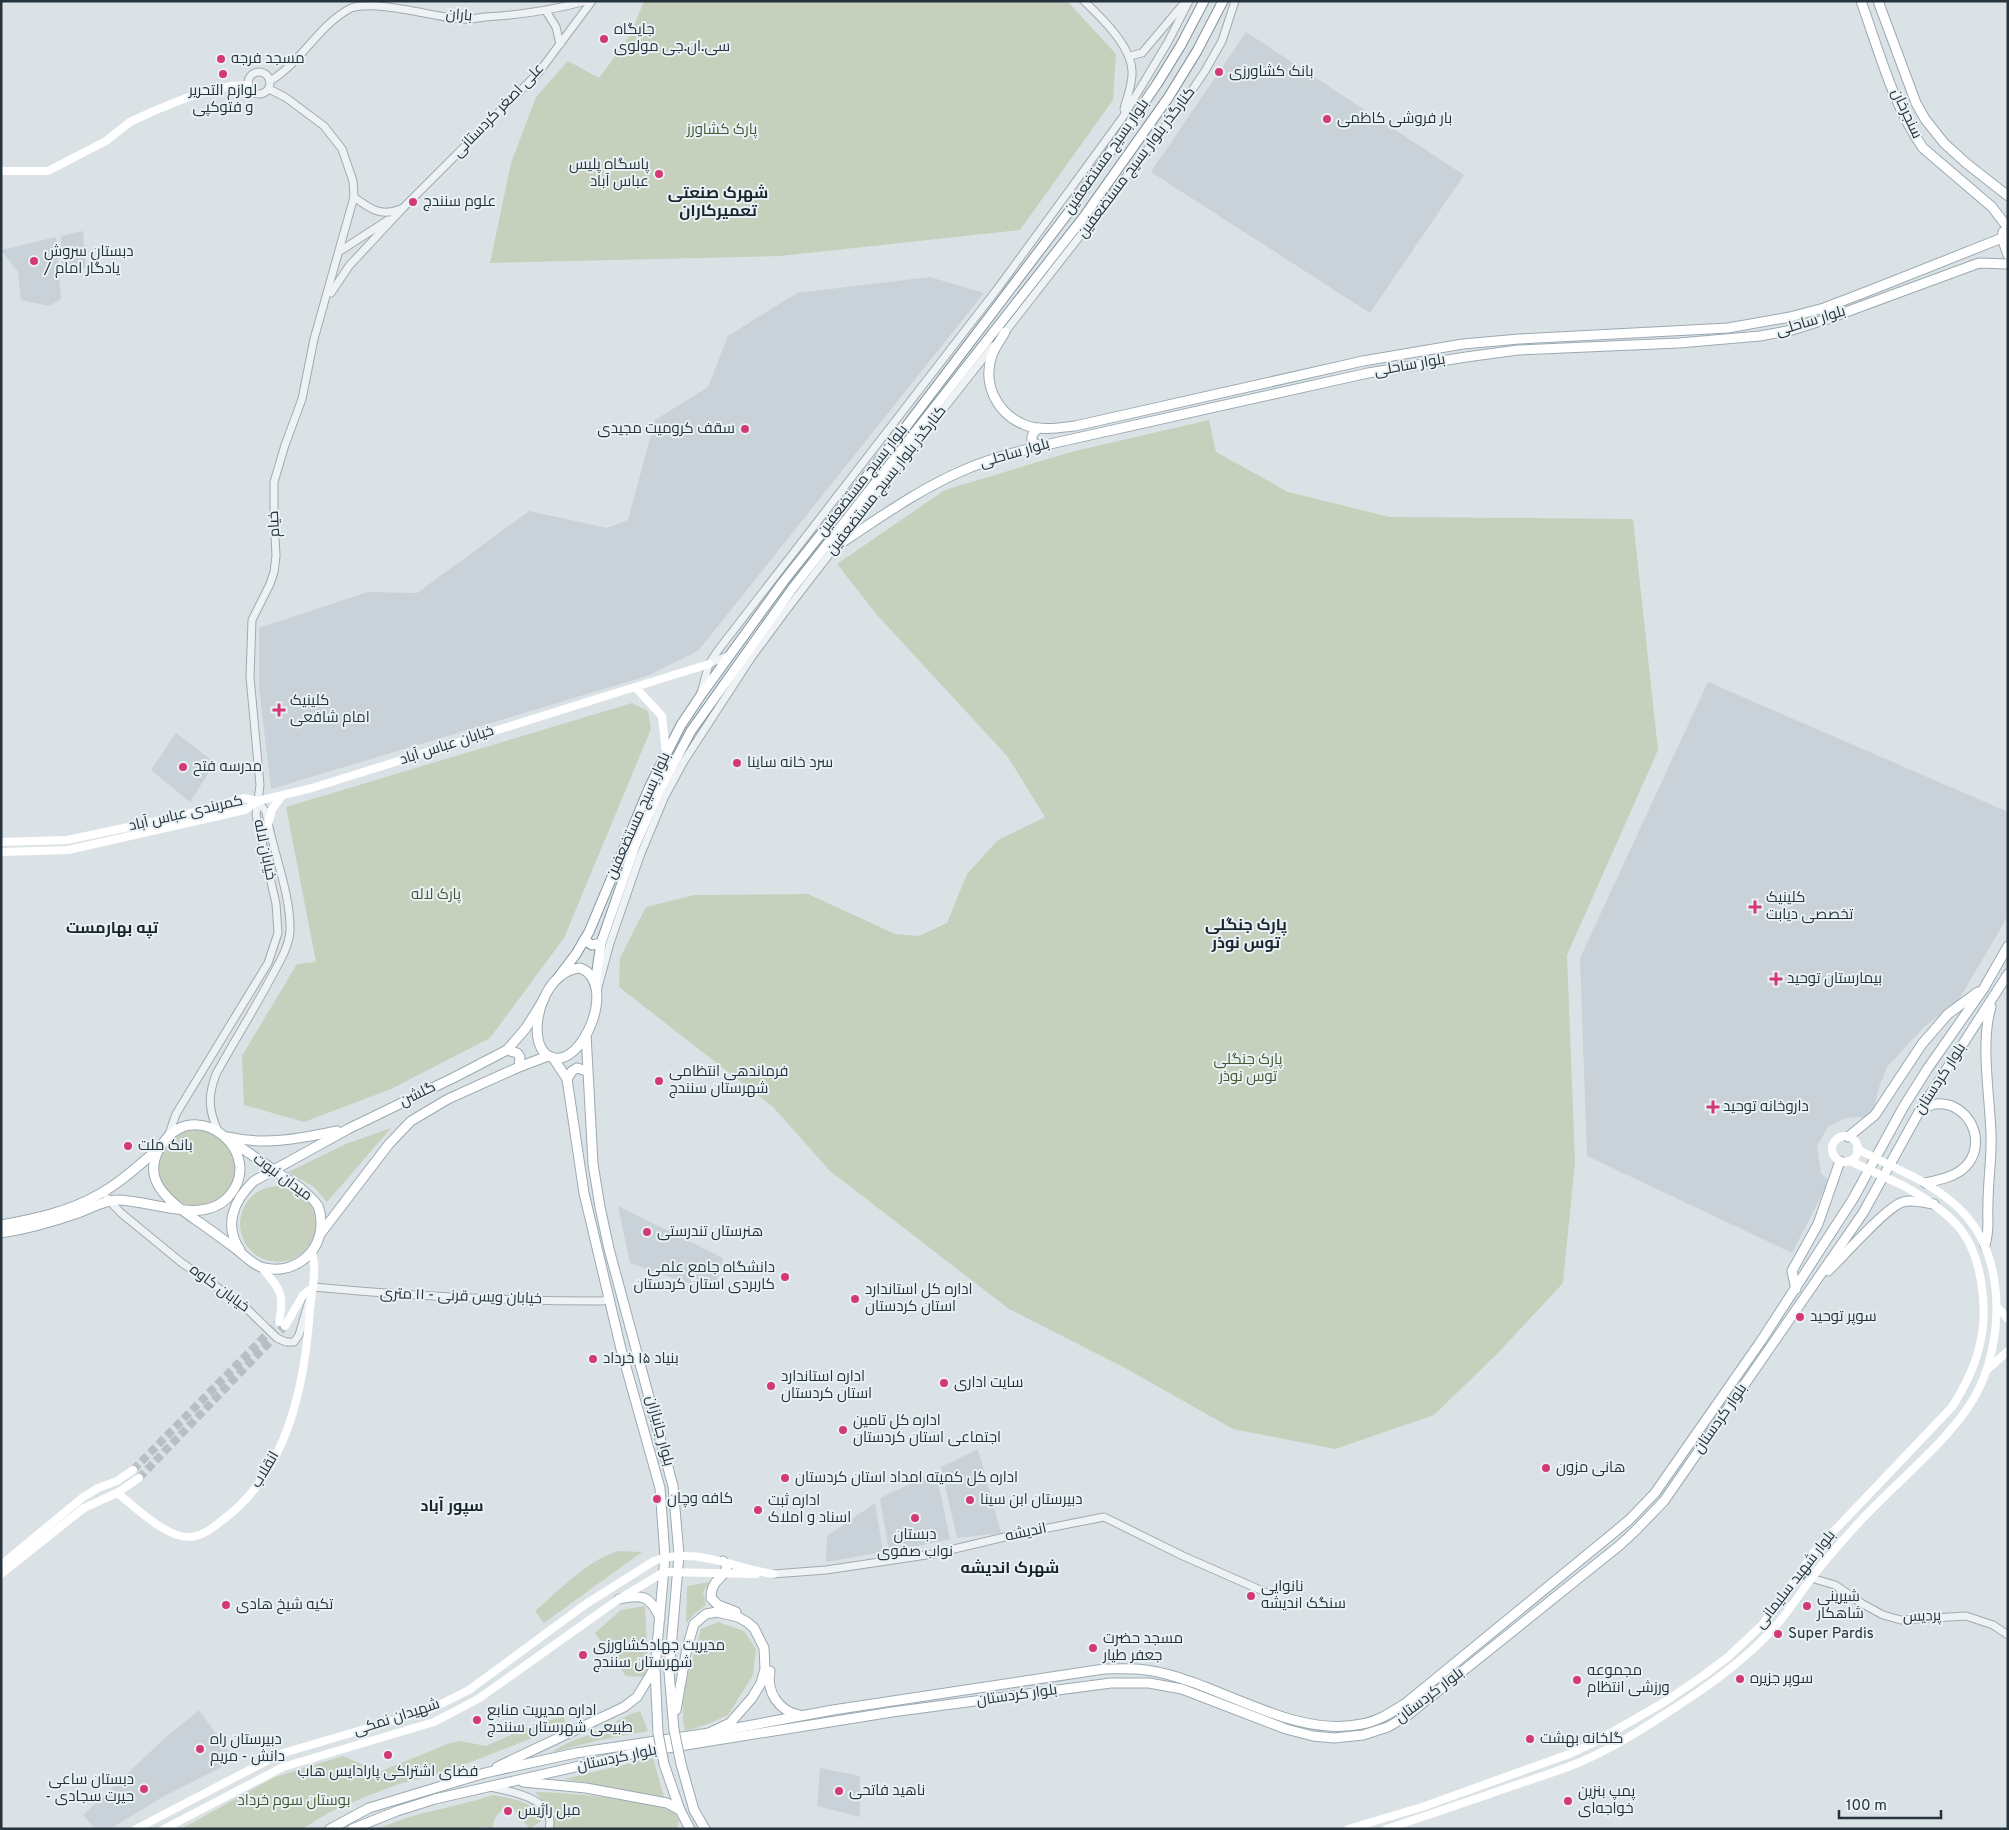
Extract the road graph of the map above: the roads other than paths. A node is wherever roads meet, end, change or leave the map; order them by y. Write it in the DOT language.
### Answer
graph roads {
  1 [pos="586,1"];
  2 [pos="592,1"];
  3 [pos="1084,1"];
  4 [pos="1187,1"];
  5 [pos="1204,1"];
  6 [pos="1223,1"];
  7 [pos="1235,1"];
  8 [pos="1861,1"];
  9 [pos="1878,1"];
  10 [pos="546,11"];
  11 [pos="560,44"];
  12 [pos="1130,56"];
  13 [pos="248,84"];
  14 [pos="270,85"];
  15 [pos="1122,117"];
  16 [pos="1,171"];
  17 [pos="2008,196"];
  18 [pos="354,197"];
  19 [pos="401,211"];
  20 [pos="2006,222"];
  21 [pos="2002,238"];
  22 [pos="340,251"];
  23 [pos="2008,255"];
  24 [pos="2008,264"];
  25 [pos="325,303"];
  26 [pos="1005,332"];
  27 [pos="1039,428"];
  28 [pos="1041,446"];
  29 [pos="832,549"];
  30 [pos="729,655"];
  31 [pos="709,664"];
  32 [pos="635,687"];
  33 [pos="700,695"];
  34 [pos="666,753"];
  35 [pos="282,796"];
  36 [pos="258,801"];
  37 [pos="211,808"];
  38 [pos="213,818"];
  39 [pos="268,825"];
  40 [pos="651,830"];
  41 [pos="1,842"];
  42 [pos="635,846"];
  43 [pos="1,852"];
  44 [pos="584,940"];
  45 [pos="602,943"];
  46 [pos="2008,946"];
  47 [pos="2008,974"];
  48 [pos="557,979"];
  49 [pos="595,984"];
  50 [pos="1984,988"];
  51 [pos="252,990"];
  52 [pos="597,994"];
  53 [pos="1995,995"];
  54 [pos="262,996"];
  55 [pos="544,999"];
  56 [pos="586,1034"];
  57 [pos="507,1050"];
  58 [pos="551,1058"];
  59 [pos="519,1067"];
  60 [pos="588,1071"];
  61 [pos="566,1079"];
  62 [pos="1919,1112"];
  63 [pos="348,1129"];
  64 [pos="221,1133"];
  65 [pos="168,1137"];
  66 [pos="1848,1137"];
  67 [pos="159,1148"];
  68 [pos="1858,1149"];
  69 [pos="1840,1161"];
  70 [pos="1850,1161"];
  71 [pos="272,1170"];
  72 [pos="1925,1183"];
  73 [pos="105,1191"];
  74 [pos="108,1201"];
  75 [pos="1934,1204"];
  76 [pos="179,1208"];
  77 [pos="1,1225"];
  78 [pos="1,1233"];
  79 [pos="321,1233"];
  80 [pos="1984,1245"];
  81 [pos="312,1252"];
  82 [pos="244,1255"];
  83 [pos="262,1268"];
  84 [pos="1816,1281"];
  85 [pos="313,1288"];
  86 [pos="1796,1289"];
  87 [pos="610,1299"];
  88 [pos="1998,1308"];
  89 [pos="2008,1319"];
  90 [pos="2008,1351"];
  91 [pos="1987,1370"];
  92 [pos="1895,1465"];
  93 [pos="133,1470"];
  94 [pos="1906,1476"];
  95 [pos="1884,1477"];
  96 [pos="139,1478"];
  97 [pos="1894,1486"];
  98 [pos="116,1493"];
  99 [pos="680,1555"];
  100 [pos="665,1557"];
  101 [pos="724,1561"];
  102 [pos="1,1565"];
  103 [pos="679,1571"];
  104 [pos="664,1572"];
  105 [pos="1,1574"];
  106 [pos="723,1574"];
  107 [pos="773,1574"];
  108 [pos="1811,1578"];
  109 [pos="1265,1592"];
  110 [pos="619,1600"];
  111 [pos="660,1618"];
  112 [pos="2008,1634"];
  113 [pos="654,1669"];
  114 [pos="1216,1691"];
  115 [pos="1211,1700"];
  116 [pos="833,1710"];
  117 [pos="802,1715"];
  118 [pos="835,1722"];
  119 [pos="673,1727"];
  120 [pos="709,1733"];
  121 [pos="485,1773"];
  122 [pos="515,1781"];
  123 [pos="488,1786"];
  124 [pos="1469,1789"];
  125 [pos="524,1794"];
  126 [pos="1473,1799"];
  127 [pos="680,1810"];
  128 [pos="136,1829"];
  129 [pos="164,1829"];
  130 [pos="330,1829"];
  131 [pos="352,1829"];
  132 [pos="550,1829"];
  133 [pos="690,1829"];
  134 [pos="705,1829"];
  135 [pos="1348,1829"];
  136 [pos="1386,1829"];
  1 -- 10 [label="street, باران"];
  2 -- 11 [label="street, علی اصغر کردستانی"];
  3 -- 12 [label="street"];
  4 -- 12 [label="street"];
  4 -- 15 [label="street, کنارگذر بلوار بسیج مستضعفین"];
  5 -- 30 [label="main road, بلوار بسیج مستضعفین"];
  6 -- 42 [label="main road, بلوار بسیج مستضعفین"];
  7 -- 26 [label="street, کنارگذر بلوار بسیج مستضعفین"];
  8 -- 20 [label="main road, سنجرخان"];
  9 -- 17 [label="main road, سنجرخان"];
  10 -- 11 [label="street"];
  10 -- 14 [label="street, باران"];
  11 -- 19 [label="street, علی اصغر کردستانی"];
  12 -- 15 [label="street"];
  13 -- 14 [label="street"];
  13 -- 14 [label="street"];
  13 -- 16 [label="main road"];
  14 -- 18 [label="street"];
  15 -- 31 [label="street, کنارگذر بلوار بسیج مستضعفین"];
  18 -- 19 [label="street"];
  18 -- 22 [label="street, خیام"];
  19 -- 22 [label="street"];
  19 -- 25 [label="street"];
  20 -- 21 [label="main road"];
  21 -- 23 [label="main road"];
  21 -- 27 [label="main road, بلوار ساحلی"];
  22 -- 25 [label="street, خیام"];
  24 -- 28 [label="main road, بلوار ساحلی"];
  25 -- 36 [label="street, خیام"];
  26 -- 27 [label="main road, بلوار ساحلی"];
  26 -- 29 [label="street, کنارگذر بلوار بسیج مستضعفین"];
  27 -- 28 [label="main road"];
  28 -- 29 [label="main road, بلوار ساحلی"];
  29 -- 40 [label="street, کنارگذر بلوار بسیج مستضعفین"];
  30 -- 31 [label="street"];
  30 -- 33 [label="main road, بلوار بسیج مستضعفین"];
  31 -- 32 [label="main road, خیابان عباس آباد"];
  31 -- 33 [label="street, کنارگذر بلوار بسیج مستضعفین"];
  32 -- 34 [label="main road"];
  32 -- 35 [label="main road, خیابان عباس آباد"];
  33 -- 34 [label="main road, بلوار بسیج مستضعفین"];
  34 -- 44 [label="main road, بلوار بسیج مستضعفین"];
  35 -- 36 [label="main road, خیابان عباس آباد"];
  35 -- 39 [label="main road"];
  36 -- 37 [label="main road, کمربندی عباس آباد"];
  36 -- 38 [label="main road, کمربندی عباس آباد"];
  36 -- 39 [label="street, خیابان لاله"];
  36 -- 51 [label="street, خیابان لاله"];
  37 -- 38 [label="main road"];
  37 -- 41 [label="main road, کمربندی عباس آباد"];
  38 -- 43 [label="main road, کمربندی عباس آباد"];
  39 -- 54 [label="street, خیابان لاله"];
  40 -- 42 [label="street"];
  40 -- 52 [label="street, کنارگذر بلوار بسیج مستضعفین"];
  42 -- 45 [label="main road, بلوار بسیج مستضعفین"];
  44 -- 45 [label="main road"];
  44 -- 48 [label="main road, بلوار بسیج مستضعفین"];
  45 -- 49 [label="main road, بلوار بسیج مستضعفین"];
  46 -- 50 [label="main road, بلوار کردستان"];
  47 -- 53 [label="main road, بلوار کردستان"];
  48 -- 49 [label="main road"];
  48 -- 55 [label="main road"];
  49 -- 52 [label="main road"];
  50 -- 66 [label="main road"];
  50 -- 86 [label="main road, بلوار کردستان"];
  51 -- 54 [label="street"];
  51 -- 65 [label="street, خیابان لاله"];
  52 -- 56 [label="main road"];
  53 -- 62 [label="main road, بلوار کردستان"];
  53 -- 80 [label="main road"];
  54 -- 64 [label="street, خیابان لاله"];
  55 -- 57 [label="main road, گلشن"];
  55 -- 58 [label="main road"];
  56 -- 58 [label="main road"];
  56 -- 60 [label="main road, بلوار جانبازان"];
  57 -- 59 [label="main road"];
  57 -- 63 [label="main road, گلشن"];
  58 -- 59 [label="main road, گلشن"];
  58 -- 61 [label="main road, بلوار جانبازان"];
  59 -- 79 [label="main road, گلشن"];
  60 -- 61 [label="main road"];
  60 -- 99 [label="main road, بلوار جانبازان"];
  61 -- 87 [label="main road, بلوار جانبازان"];
  62 -- 72 [label="main road"];
  62 -- 84 [label="main road, بلوار کردستان"];
  63 -- 64 [label="main road"];
  63 -- 71 [label="main road, گلشن"];
  64 -- 65 [label="main road, میدان نبوت"];
  64 -- 71 [label="main road, میدان نبوت"];
  64 -- 76 [label="main road, میدان نبوت"];
  65 -- 67 [label="main road, میدان نبوت"];
  66 -- 68 [label="main road"];
  66 -- 69 [label="main road"];
  67 -- 73 [label="main road"];
  67 -- 76 [label="main road, میدان نبوت"];
  68 -- 70 [label="main road"];
  68 -- 72 [label="main road, بلوار شهید سلیمانی, bridge"];
  69 -- 70 [label="main road"];
  69 -- 86 [label="main road"];
  70 -- 75 [label="main road, بلوار شهید سلیمانی, bridge"];
  71 -- 79 [label="main road, میدان نبوت"];
  71 -- 82 [label="main road"];
  72 -- 80 [label="main road, بلوار شهید سلیمانی"];
  73 -- 74 [label="street"];
  73 -- 77 [label="main road"];
  74 -- 76 [label="main road"];
  74 -- 78 [label="main road"];
  74 -- 85 [label="street, خیابان کاوه"];
  75 -- 84 [label="main road"];
  75 -- 92 [label="main road, بلوار شهید سلیمانی"];
  76 -- 82 [label="main road, میدان نبوت"];
  79 -- 81 [label="main road"];
  80 -- 88 [label="main road, بلوار شهید سلیمانی"];
  81 -- 83 [label="main road"];
  81 -- 85 [label="main road, انقلاب"];
  82 -- 83 [label="main road, میدان نبوت"];
  83 -- 85 [label="main road"];
  84 -- 115 [label="main road, بلوار کردستان"];
  85 -- 87 [label="street, خیابان ویس قرنی - ۱۱ متری"];
  85 -- 98 [label="main road, انقلاب"];
  86 -- 114 [label="main road, بلوار کردستان"];
  87 -- 100 [label="main road, بلوار جانبازان"];
  88 -- 89 [label="main road"];
  88 -- 91 [label="main road, بلوار شهید سلیمانی"];
  90 -- 91 [label="main road"];
  91 -- 94 [label="main road, بلوار شهید سلیمانی"];
  92 -- 94 [label="main road"];
  92 -- 95 [label="main road, بلوار شهید سلیمانی"];
  93 -- 102 [label="main road"];
  94 -- 97 [label="main road, بلوار شهید سلیمانی"];
  95 -- 97 [label="main road"];
  95 -- 124 [label="main road, بلوار شهید سلیمانی"];
  96 -- 98 [label="main road"];
  97 -- 108 [label="main road, بلوار شهید سلیمانی"];
  98 -- 105 [label="main road"];
  99 -- 100 [label="main road, اندیشه"];
  99 -- 101 [label="main road, اندیشه"];
  99 -- 103 [label="main road, بلوار جانبازان"];
  100 -- 104 [label="main road, بلوار جانبازان"];
  100 -- 128 [label="main road, شهیدان نمکی"];
  101 -- 106 [label="main road"];
  101 -- 107 [label="main road, اندیشه"];
  103 -- 104 [label="main road, اندیشه"];
  103 -- 106 [label="main road, اندیشه"];
  103 -- 119 [label="main road, بلوار جانبازان"];
  104 -- 110 [label="main road, شهیدان نمکی"];
  104 -- 111 [label="main road, بلوار جانبازان"];
  106 -- 107 [label="main road, اندیشه"];
  106 -- 117 [label="main road"];
  107 -- 109 [label="street, اندیشه"];
  108 -- 112 [label="street, پردیس"];
  108 -- 126 [label="main road, بلوار شهید سلیمانی"];
  110 -- 111 [label="main road"];
  110 -- 129 [label="main road, شهیدان نمکی"];
  111 -- 113 [label="main road, بلوار جانبازان"];
  113 -- 121 [label="main road"];
  113 -- 127 [label="main road, بلوار جانبازان, bridge"];
  114 -- 115 [label="main road"];
  114 -- 116 [label="main road, بلوار کردستان"];
  115 -- 118 [label="main road, بلوار کردستان"];
  116 -- 117 [label="main road, بلوار کردستان"];
  116 -- 118 [label="main road"];
  117 -- 120 [label="main road, بلوار کردستان"];
  118 -- 122 [label="main road, بلوار کردستان"];
  119 -- 120 [label="main road, بلوار کردستان"];
  119 -- 134 [label="main road, بلوار جانبازان, bridge"];
  120 -- 121 [label="main road, بلوار کردستان"];
  121 -- 130 [label="main road, بلوار کردستان"];
  122 -- 123 [label="main road, بلوار کردستان"];
  122 -- 125 [label="street"];
  122 -- 127 [label="main road"];
  123 -- 125 [label="street"];
  123 -- 131 [label="main road, بلوار کردستان"];
  124 -- 126 [label="main road"];
  124 -- 135 [label="main road, بلوار شهید سلیمانی"];
  125 -- 132 [label="street"];
  126 -- 136 [label="main road, بلوار شهید سلیمانی"];
  127 -- 133 [label="main road, بلوار جانبازان"];
}
